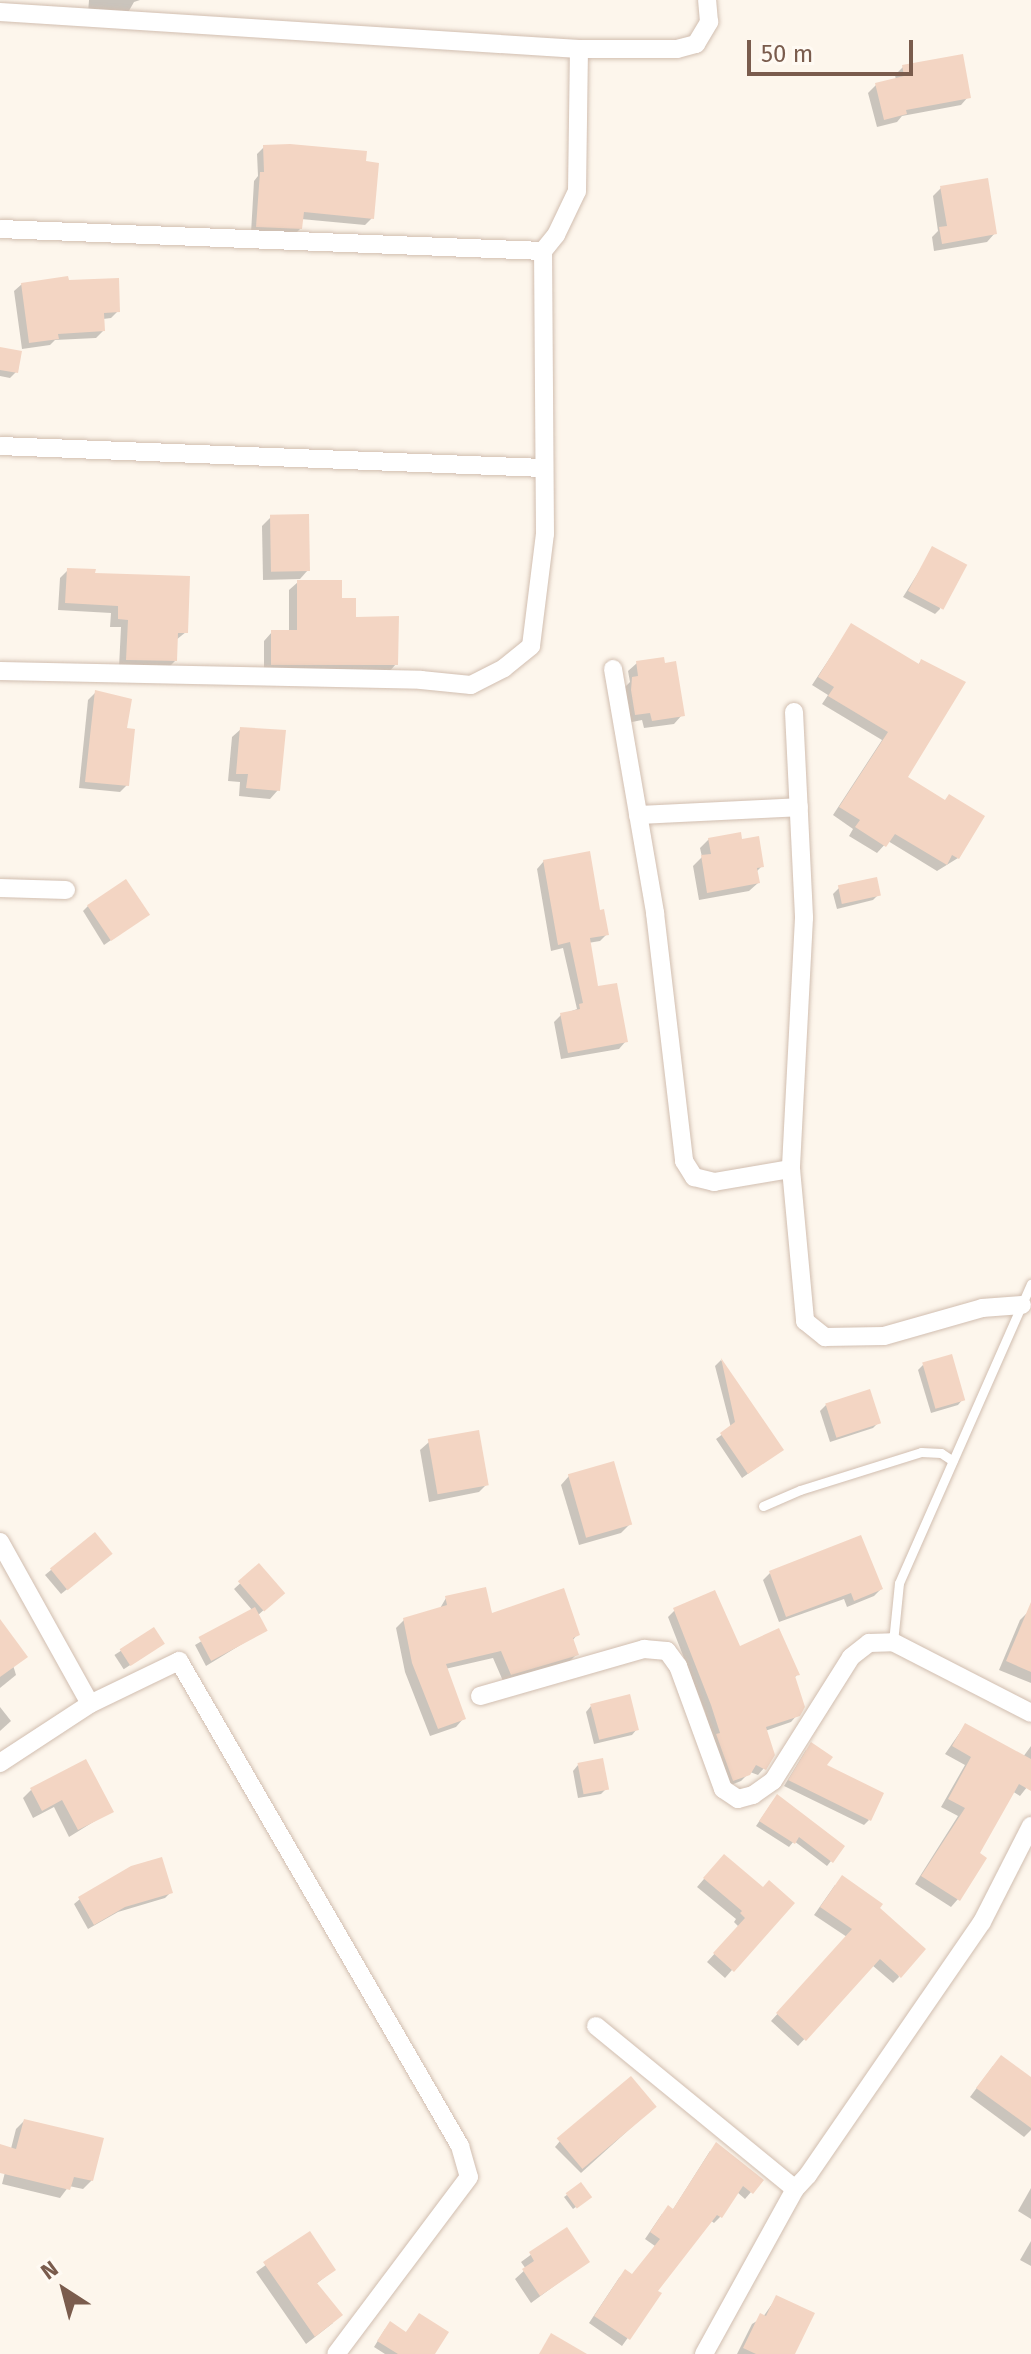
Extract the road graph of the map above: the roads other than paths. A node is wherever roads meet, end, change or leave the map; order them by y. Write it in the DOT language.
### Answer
graph roads {
  1 [pos="707,0"];
  2 [pos="57,8"];
  3 [pos="0,12"];
  4 [pos="579,49"];
  5 [pos="0,229"];
  6 [pos="543,251"];
  7 [pos="0,446"];
  8 [pos="544,468"];
  9 [pos="613,669"];
  10 [pos="0,671"];
  11 [pos="794,712"];
  12 [pos="799,807"];
  13 [pos="638,815"];
  14 [pos="0,888"];
  15 [pos="66,890"];
  16 [pos="791,1169"];
  17 [pos="1031,1284"];
  18 [pos="1022,1305"];
  19 [pos="953,1461"];
  20 [pos="763,1506"];
  21 [pos="0,1542"];
  22 [pos="893,1642"];
  23 [pos="480,1696"];
  24 [pos="90,1704"];
  25 [pos="1031,1713"];
  26 [pos="0,1763"];
  27 [pos="1031,1826"];
  28 [pos="596,2026"];
  29 [pos="795,2189"];
  30 [pos="336,2354"];
  31 [pos="704,2354"];
  1 -- 4 [label="street"];
  2 -- 3 [label="street"];
  2 -- 4 [label="street"];
  4 -- 6 [label="street"];
  5 -- 6 [label="street"];
  6 -- 8 [label="street"];
  7 -- 8 [label="street"];
  8 -- 10 [label="street"];
  9 -- 13 [label="street"];
  11 -- 12 [label="street"];
  12 -- 13 [label="street"];
  12 -- 16 [label="street"];
  13 -- 16 [label="street"];
  14 -- 15 [label="street"];
  16 -- 18 [label="street"];
  17 -- 18 [label="lane"];
  18 -- 19 [label="lane"];
  19 -- 20 [label="lane"];
  19 -- 22 [label="lane"];
  21 -- 24 [label="street"];
  22 -- 23 [label="street"];
  22 -- 25 [label="street"];
  24 -- 26 [label="street"];
  24 -- 30 [label="street"];
  27 -- 29 [label="street"];
  28 -- 29 [label="street"];
  29 -- 31 [label="street"];
}
